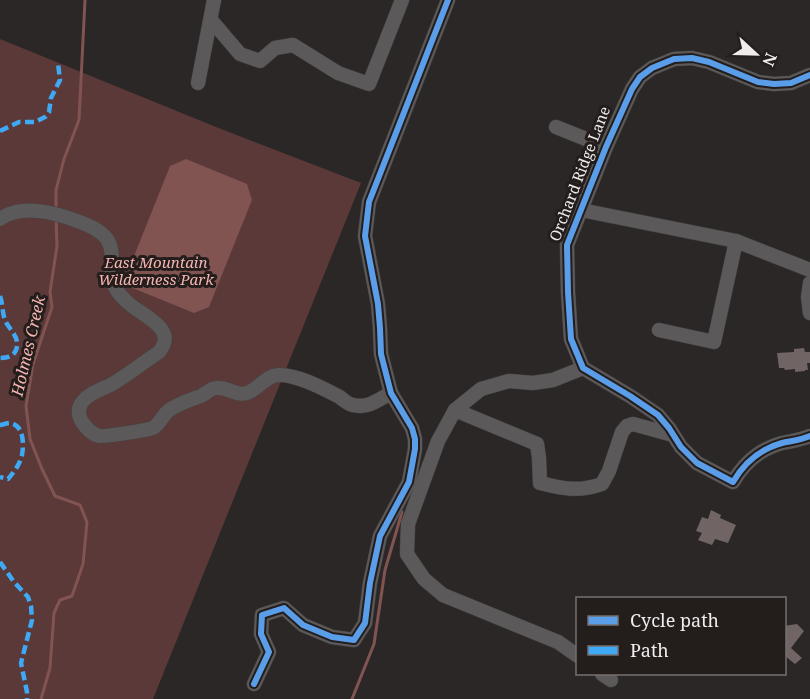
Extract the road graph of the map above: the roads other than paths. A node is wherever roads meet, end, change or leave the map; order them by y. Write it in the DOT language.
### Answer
graph roads {
  1 [pos="214,0"];
  2 [pos="402,0"];
  3 [pos="448,0"];
  4 [pos="211,20"];
  5 [pos="810,75"];
  6 [pos="198,83"];
  7 [pos="556,127"];
  8 [pos="606,147"];
  9 [pos="581,210"];
  10 [pos="0,219"];
  11 [pos="736,241"];
  12 [pos="810,270"];
  13 [pos="810,283"];
  14 [pos="810,313"];
  15 [pos="659,330"];
  16 [pos="583,368"];
  17 [pos="391,393"];
  18 [pos="448,413"];
  19 [pos="673,435"];
  20 [pos="810,436"];
  21 [pos="576,655"];
  22 [pos="254,684"];
  1 -- 4 [label="street"];
  2 -- 4 [label="street"];
  3 -- 17 [label="street"];
  4 -- 6 [label="street"];
  5 -- 8 [label="street, Orchard Ridge Lane"];
  7 -- 8 [label="street"];
  8 -- 9 [label="street, Orchard Ridge Lane"];
  9 -- 11 [label="street"];
  9 -- 16 [label="street, Orchard Ridge Lane"];
  10 -- 17 [label="street"];
  11 -- 12 [label="street"];
  11 -- 15 [label="street"];
  13 -- 14 [label="street"];
  16 -- 18 [label="street"];
  16 -- 19 [label="street"];
  17 -- 22 [label="street"];
  18 -- 19 [label="street"];
  18 -- 21 [label="street"];
  19 -- 20 [label="street"];
}
